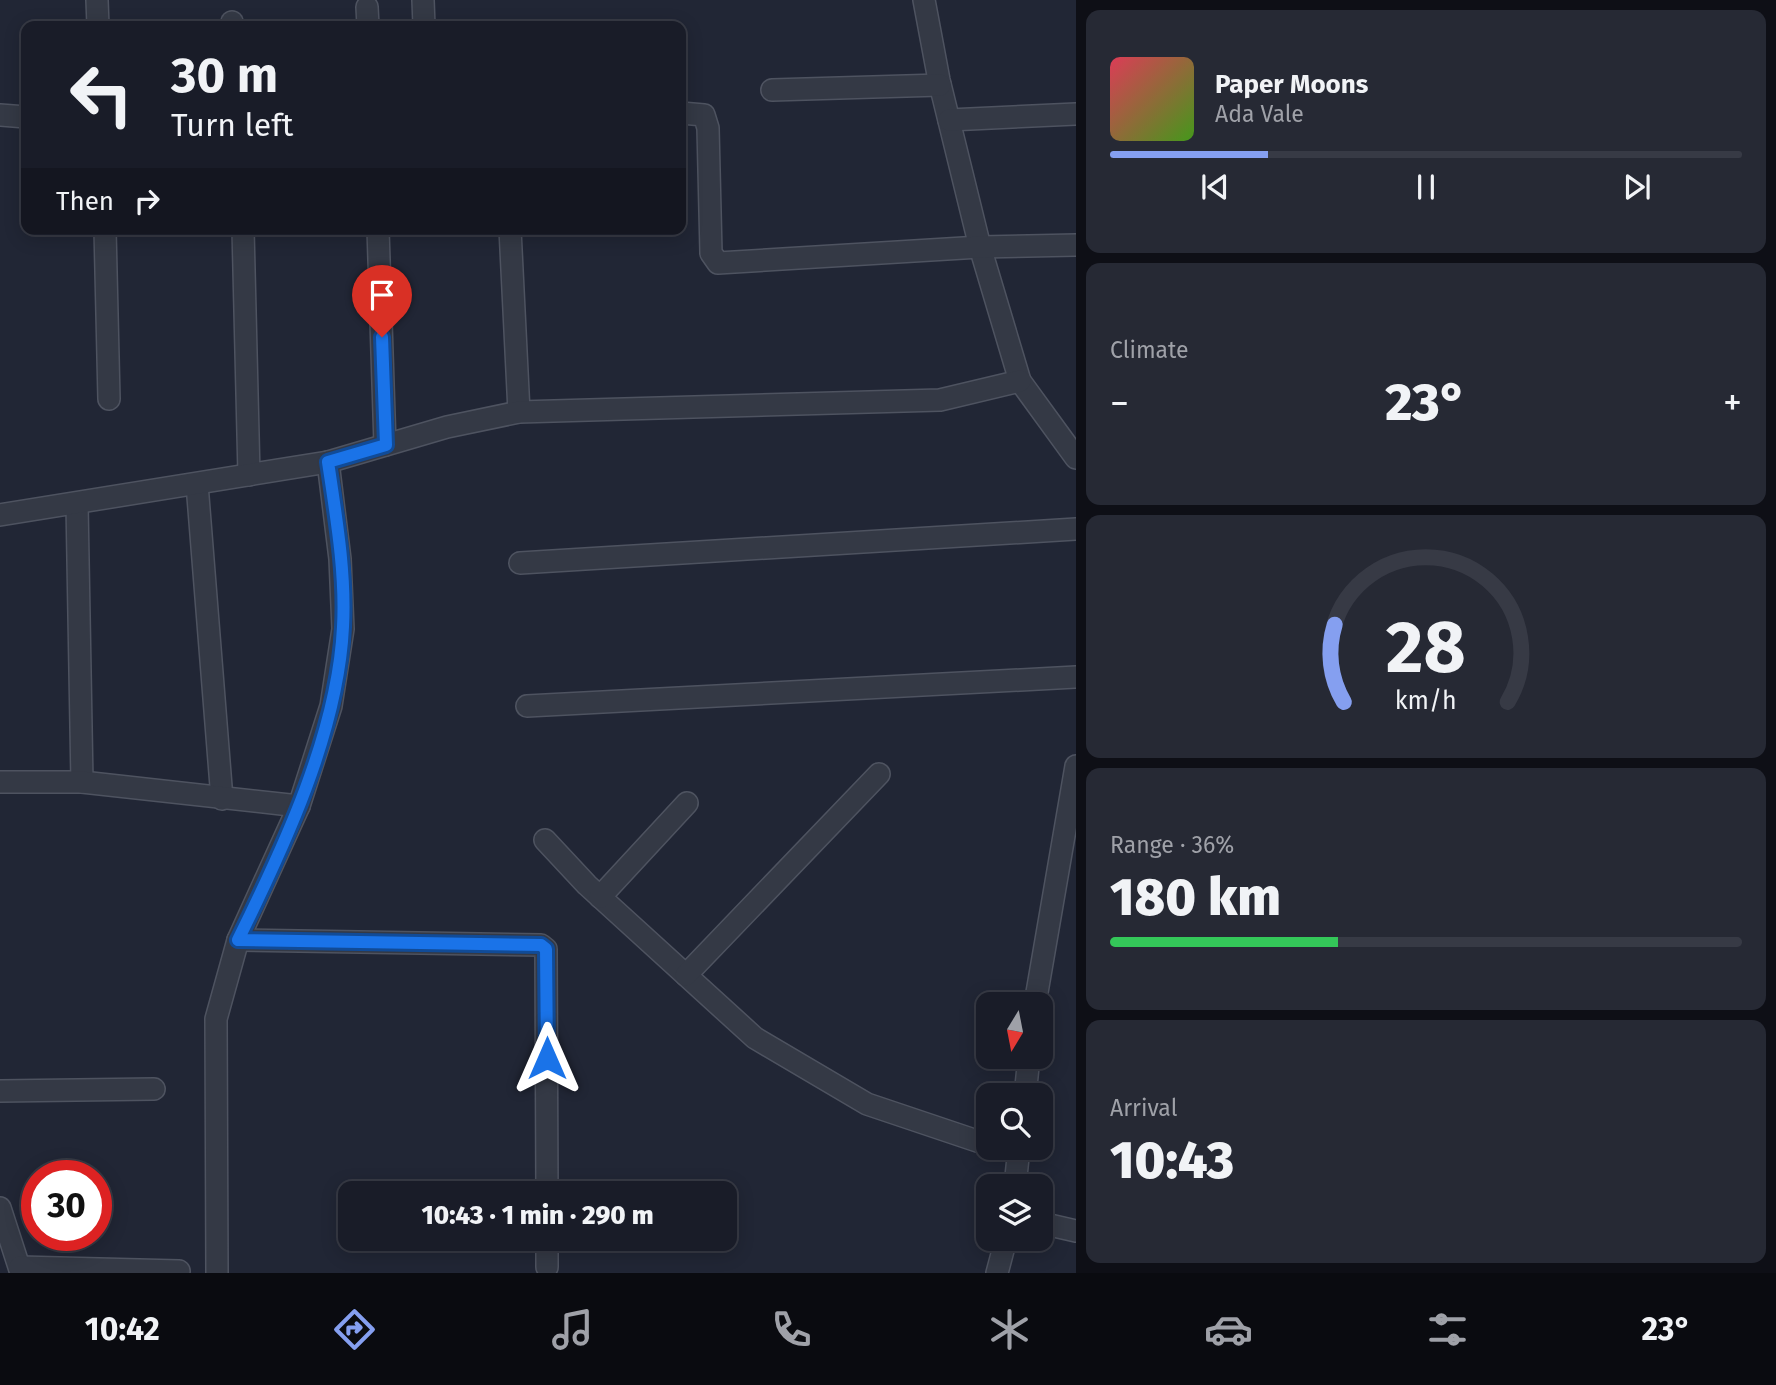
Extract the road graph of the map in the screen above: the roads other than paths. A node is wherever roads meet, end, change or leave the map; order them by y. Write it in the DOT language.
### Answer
graph roads {
  1 [pos="97,0"];
  2 [pos="424,0"];
  3 [pos="924,0"];
  4 [pos="98,21"];
  5 [pos="424,21"];
  6 [pos="940,85"];
  7 [pos="772,90"];
  8 [pos="686,113"];
  9 [pos="1076,114"];
  10 [pos="0,115"];
  11 [pos="21,117"];
  12 [pos="949,120"];
  13 [pos="106,235"];
  14 [pos="243,235"];
  15 [pos="378,235"];
  16 [pos="510,235"];
  17 [pos="1076,245"];
  18 [pos="980,247"];
  19 [pos="1020,381"];
  20 [pos="109,399"];
  21 [pos="519,412"];
  22 [pos="386,445"];
  23 [pos="1076,458"];
  24 [pos="328,462"];
  25 [pos="249,475"];
  26 [pos="197,484"];
  27 [pos="77,504"];
  28 [pos="0,515"];
  29 [pos="1076,529"];
  30 [pos="520,564"];
  31 [pos="1076,677"];
  32 [pos="527,706"];
  33 [pos="1076,766"];
  34 [pos="879,774"];
  35 [pos="0,782"];
  36 [pos="82,782"];
  37 [pos="1073,790"];
  38 [pos="222,799"];
  39 [pos="687,803"];
  40 [pos="299,806"];
  41 [pos="545,840"];
  42 [pos="600,897"];
  43 [pos="238,940"];
  44 [pos="686,975"];
  45 [pos="1037,992"];
  46 [pos="155,1089"];
  47 [pos="0,1091"];
  48 [pos="976,1141"];
  49 [pos="547,1181"];
  50 [pos="0,1208"];
  51 [pos="1053,1226"];
  52 [pos="1076,1231"];
  53 [pos="547,1251"];
  54 [pos="1003,1251"];
  55 [pos="547,1267"];
  56 [pos="20,1270"];
  57 [pos="179,1271"];
  58 [pos="217,1273"];
  59 [pos="997,1273"];
  1 -- 4 [label="street"];
  2 -- 5 [label="street"];
  3 -- 6 [label="street"];
  6 -- 7 [label="street"];
  6 -- 12 [label="street"];
  8 -- 18 [label="street"];
  9 -- 12 [label="street"];
  10 -- 11 [label="street"];
  12 -- 18 [label="street"];
  13 -- 20 [label="street"];
  14 -- 25 [label="street"];
  15 -- 22 [label="street"];
  16 -- 21 [label="street"];
  17 -- 18 [label="street"];
  18 -- 19 [label="street"];
  19 -- 21 [label="street"];
  19 -- 23 [label="street"];
  21 -- 22 [label="street"];
  22 -- 24 [label="street"];
  24 -- 25 [label="street"];
  24 -- 40 [label="street"];
  25 -- 26 [label="street"];
  26 -- 27 [label="street"];
  26 -- 38 [label="street"];
  27 -- 28 [label="street"];
  27 -- 36 [label="street"];
  29 -- 30 [label="street"];
  31 -- 32 [label="street"];
  33 -- 37 [label="street"];
  34 -- 44 [label="street"];
  35 -- 36 [label="street"];
  36 -- 38 [label="street"];
  37 -- 45 [label="street"];
  38 -- 40 [label="street"];
  39 -- 42 [label="street"];
  40 -- 43 [label="street"];
  41 -- 42 [label="street"];
  42 -- 44 [label="street"];
  43 -- 49 [label="street"];
  43 -- 58 [label="street"];
  44 -- 48 [label="street"];
  46 -- 47 [label="street"];
  50 -- 56 [label="street"];
  51 -- 52 [label="street"];
  53 -- 55 [label="street"];
  54 -- 59 [label="street"];
  56 -- 57 [label="street"];
}
